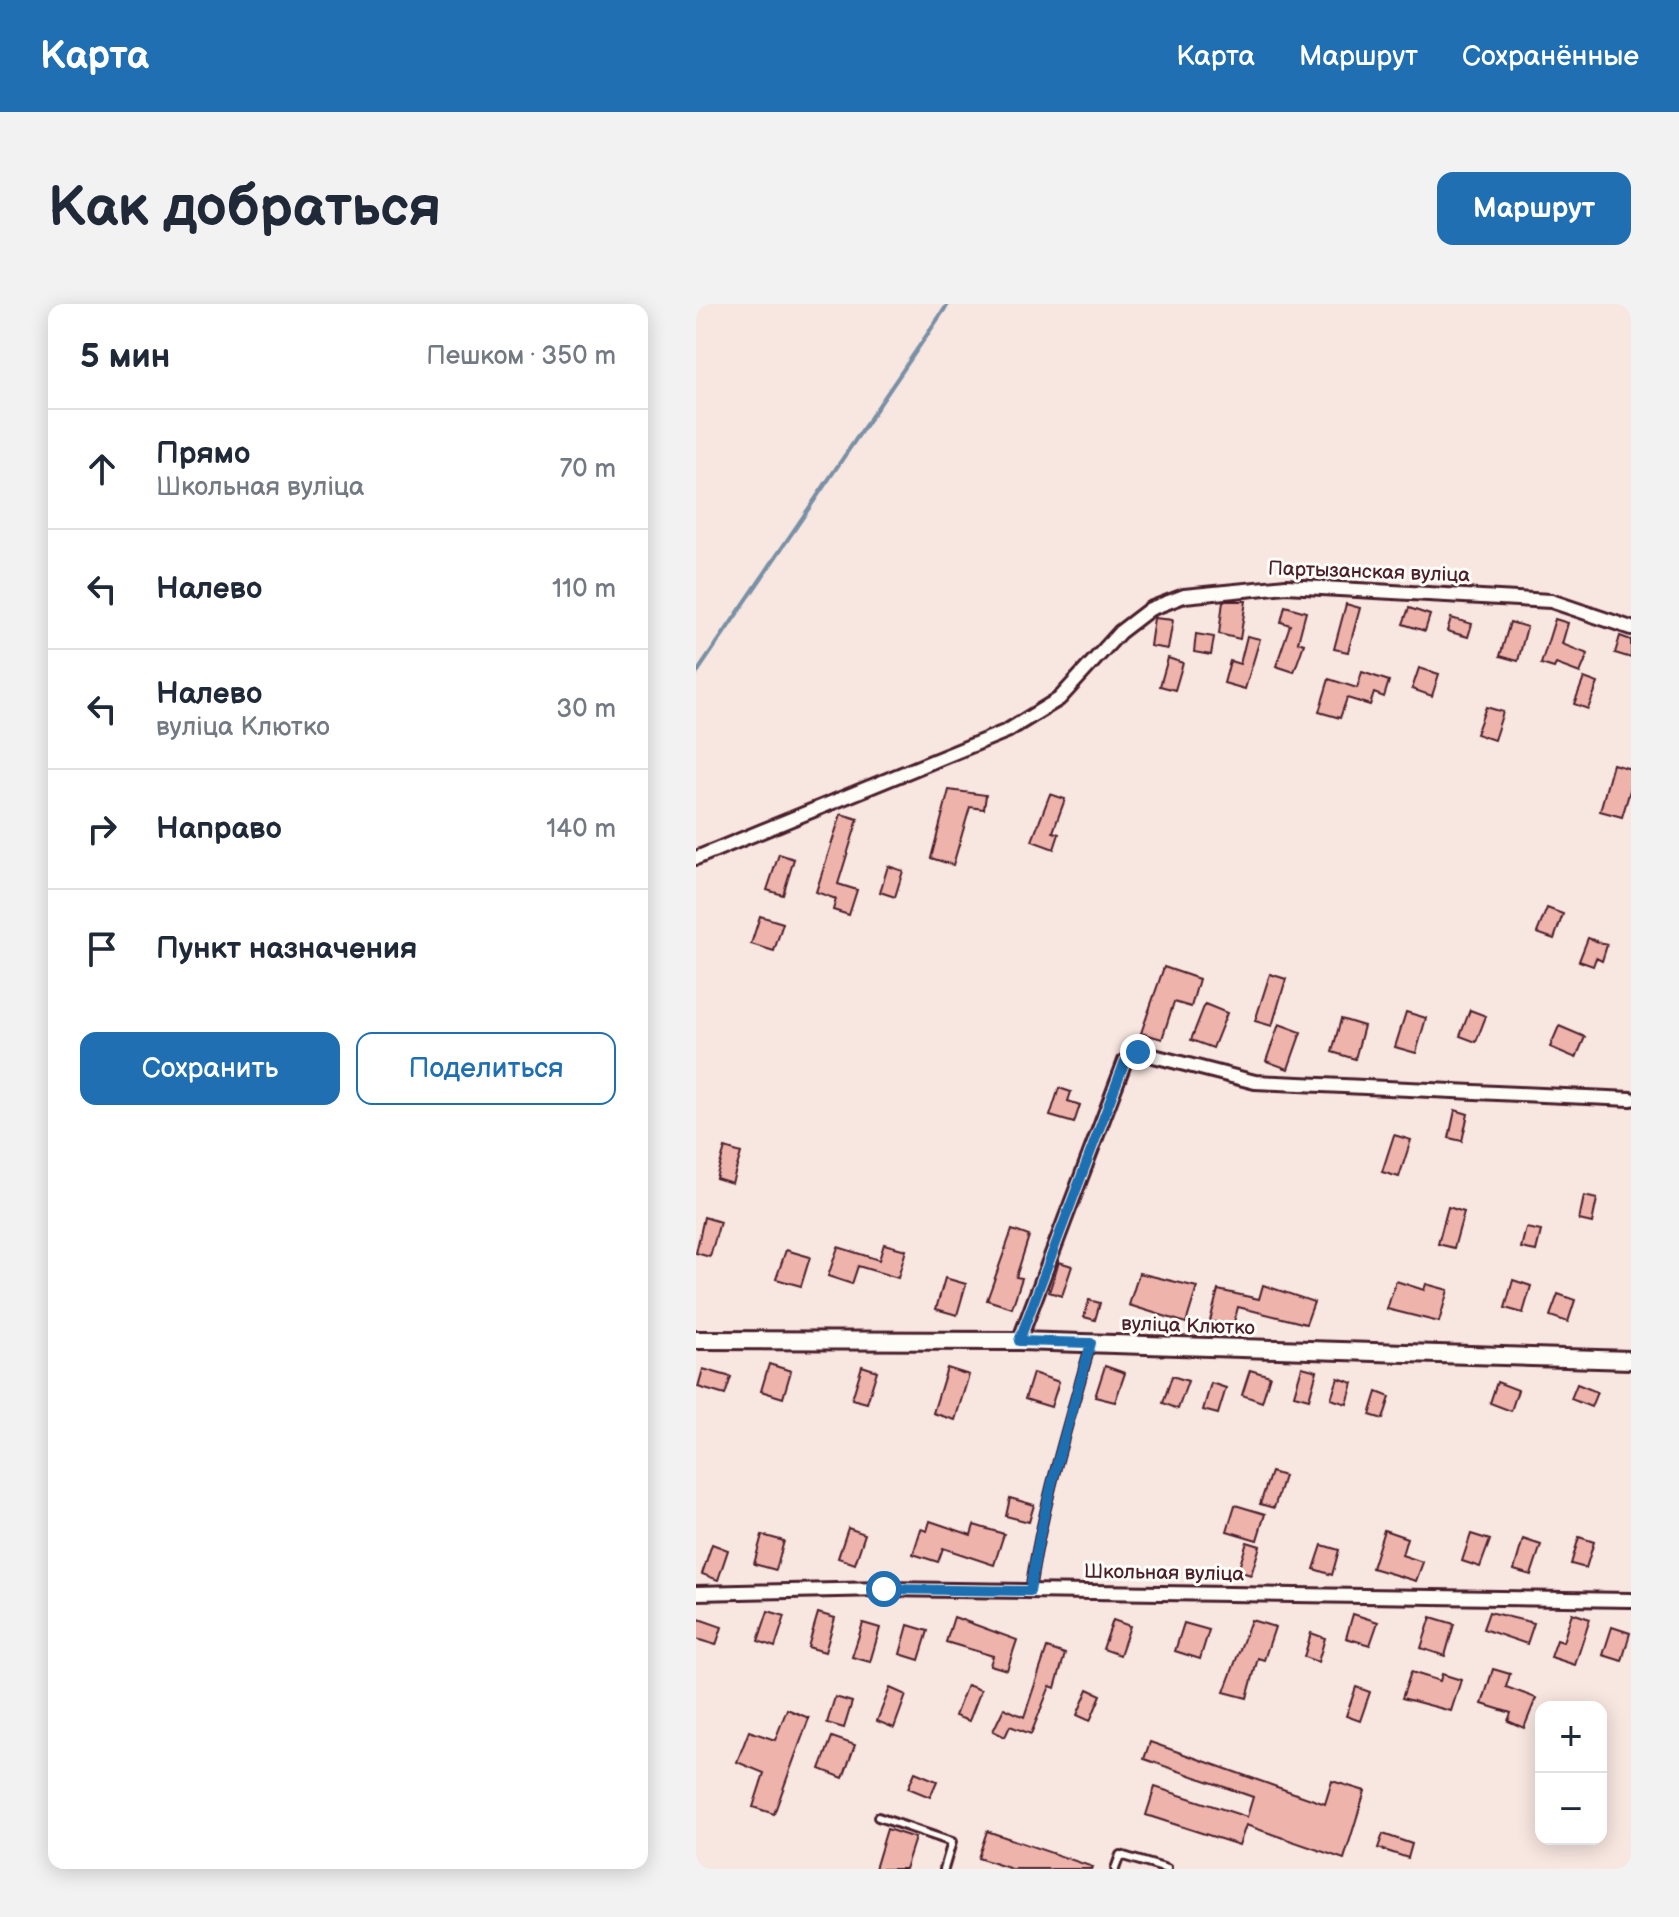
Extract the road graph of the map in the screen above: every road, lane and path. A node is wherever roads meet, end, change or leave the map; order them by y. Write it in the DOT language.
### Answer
graph roads {
  1 [pos="1631,628"];
  2 [pos="696,858"];
  3 [pos="1631,1099"];
  4 [pos="696,1340"];
  5 [pos="1019,1341"];
  6 [pos="1091,1343"];
  7 [pos="1631,1360"];
  8 [pos="1030,1591"];
  9 [pos="696,1593"];
  10 [pos="1631,1600"];
  11 [pos="878,1817"];
  12 [pos="944,1869"];
  13 [pos="1115,1869"];
  14 [pos="1167,1869"];
  1 -- 2 [label="street, Партызанская вуліца"];
  3 -- 5 [label="street"];
  4 -- 5 [label="street, вуліца Клютко"];
  5 -- 6 [label="street, вуліца Клютко"];
  6 -- 7 [label="street, вуліца Клютко"];
  6 -- 8 [label="lane"];
  8 -- 9 [label="street, Школьная вуліца"];
  8 -- 10 [label="street, Школьная вуліца"];
  11 -- 12 [label="lane"];
  13 -- 14 [label="lane"];
}
